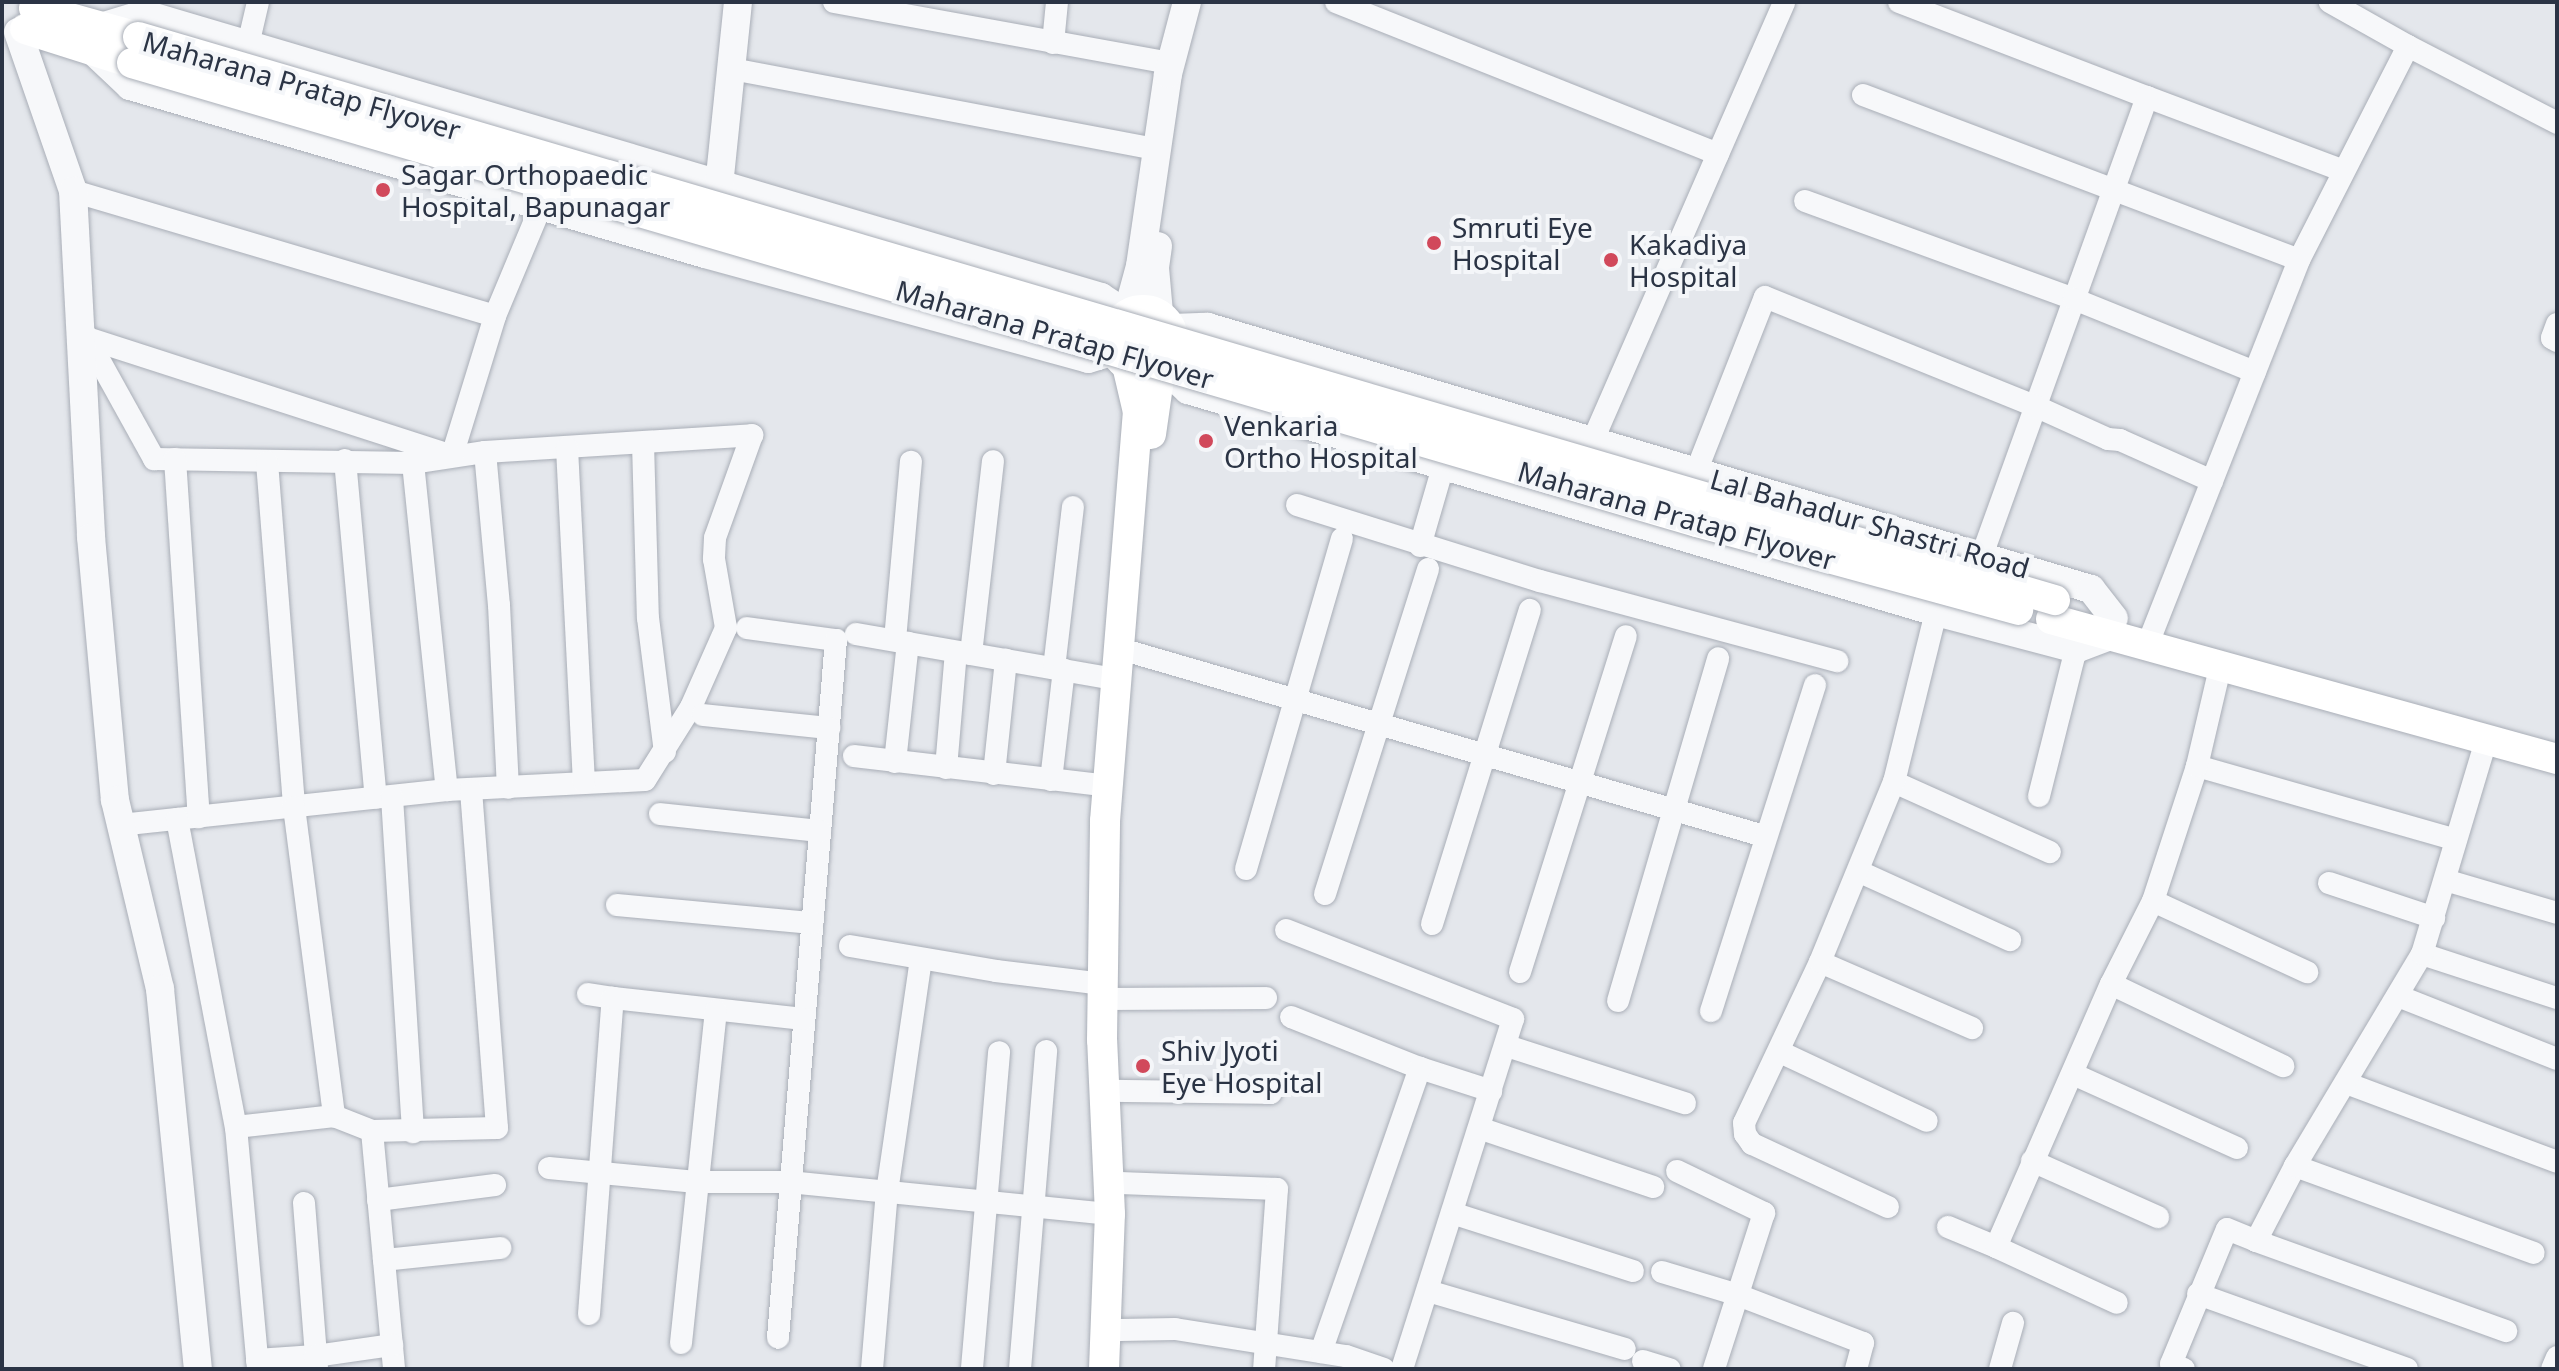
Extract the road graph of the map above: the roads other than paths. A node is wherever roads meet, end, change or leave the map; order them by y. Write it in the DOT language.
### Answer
graph roads {
  1 [pos="258,2"];
  2 [pos="738,2"];
  3 [pos="834,2"];
  4 [pos="1057,2"];
  5 [pos="1187,2"];
  6 [pos="1203,2"];
  7 [pos="1336,2"];
  8 [pos="1784,2"];
  9 [pos="1899,2"];
  10 [pos="2330,2"];
  11 [pos="22,20"];
  12 [pos="98,40"];
  13 [pos="1053,43"];
  14 [pos="248,45"];
  15 [pos="2408,46"];
  16 [pos="1171,63"];
  17 [pos="732,69"];
  18 [pos="1863,95"];
  19 [pos="2147,97"];
  20 [pos="2557,123"];
  21 [pos="1157,149"];
  22 [pos="1718,154"];
  23 [pos="2344,171"];
  24 [pos="719,186"];
  25 [pos="2114,189"];
  26 [pos="73,191"];
  27 [pos="1805,201"];
  28 [pos="541,206"];
  29 [pos="2299,260"];
  30 [pos="2074,299"];
  31 [pos="1127,314"];
  32 [pos="495,316"];
  33 [pos="1165,321"];
  34 [pos="2557,324"];
  35 [pos="83,330"];
  36 [pos="2557,341"];
  37 [pos="1121,358"];
  38 [pos="1161,365"];
  39 [pos="2255,372"];
  40 [pos="2035,406"];
  41 [pos="1593,440"];
  42 [pos="643,443"];
  43 [pos="567,448"];
  44 [pos="485,452"];
  45 [pos="452,456"];
  46 [pos="175,459"];
  47 [pos="345,460"];
  48 [pos="993,461"];
  49 [pos="267,462"];
  50 [pos="911,462"];
  51 [pos="413,463"];
  52 [pos="1443,467"];
  53 [pos="1696,472"];
  54 [pos="2212,481"];
  55 [pos="1297,505"];
  56 [pos="1073,507"];
  57 [pos="1342,539"];
  58 [pos="1420,546"];
  59 [pos="1982,556"];
  60 [pos="1428,569"];
  61 [pos="1530,610"];
  62 [pos="1936,612"];
  63 [pos="2112,627"];
  64 [pos="747,628"];
  65 [pos="856,634"];
  66 [pos="1626,636"];
  67 [pos="2150,638"];
  68 [pos="902,641"];
  69 [pos="2076,649"];
  70 [pos="1131,652"];
  71 [pos="963,653"];
  72 [pos="1718,658"];
  73 [pos="1006,660"];
  74 [pos="1837,661"];
  75 [pos="2221,664"];
  76 [pos="1059,669"];
  77 [pos="1114,679"];
  78 [pos="1815,685"];
  79 [pos="1296,699"];
  80 [pos="703,715"];
  81 [pos="1380,723"];
  82 [pos="829,728"];
  83 [pos="2487,738"];
  84 [pos="2557,743"];
  85 [pos="665,752"];
  86 [pos="1487,753"];
  87 [pos="854,756"];
  88 [pos="2557,759"];
  89 [pos="895,762"];
  90 [pos="2197,766"];
  91 [pos="946,768"];
  92 [pos="994,774"];
  93 [pos="1051,780"];
  94 [pos="1577,782"];
  95 [pos="1894,782"];
  96 [pos="584,783"];
  97 [pos="1108,786"];
  98 [pos="508,788"];
  99 [pos="447,790"];
  100 [pos="471,790"];
  101 [pos="2039,796"];
  102 [pos="384,797"];
  103 [pos="294,807"];
  104 [pos="1672,809"];
  105 [pos="660,814"];
  106 [pos="188,818"];
  107 [pos="121,825"];
  108 [pos="820,831"];
  109 [pos="1764,836"];
  110 [pos="2456,840"];
  111 [pos="2050,852"];
  112 [pos="1246,869"];
  113 [pos="1860,872"];
  114 [pos="2445,880"];
  115 [pos="2329,883"];
  116 [pos="1325,894"];
  117 [pos="2153,901"];
  118 [pos="617,905"];
  119 [pos="2557,913"];
  120 [pos="2434,918"];
  121 [pos="812,923"];
  122 [pos="1432,924"];
  123 [pos="1286,930"];
  124 [pos="2010,940"];
  125 [pos="850,946"];
  126 [pos="2422,954"];
  127 [pos="921,959"];
  128 [pos="1820,962"];
  129 [pos="1520,972"];
  130 [pos="2307,972"];
  131 [pos="2111,984"];
  132 [pos="1110,991"];
  133 [pos="588,994"];
  134 [pos="2398,996"];
  135 [pos="613,998"];
  136 [pos="1266,998"];
  137 [pos="2557,998"];
  138 [pos="1618,1001"];
  139 [pos="716,1011"];
  140 [pos="1711,1011"];
  141 [pos="1291,1017"];
  142 [pos="804,1019"];
  143 [pos="1972,1028"];
  144 [pos="1507,1046"];
  145 [pos="1046,1051"];
  146 [pos="999,1052"];
  147 [pos="1780,1052"];
  148 [pos="2557,1059"];
  149 [pos="2283,1066"];
  150 [pos="1420,1068"];
  151 [pos="2073,1074"];
  152 [pos="2346,1083"];
  153 [pos="1118,1091"];
  154 [pos="1491,1091"];
  155 [pos="1271,1093"];
  156 [pos="1685,1103"];
  157 [pos="334,1116"];
  158 [pos="1927,1121"];
  159 [pos="236,1127"];
  160 [pos="1479,1128"];
  161 [pos="372,1131"];
  162 [pos="413,1132"];
  163 [pos="2237,1148"];
  164 [pos="2032,1161"];
  165 [pos="2557,1162"];
  166 [pos="2295,1166"];
  167 [pos="549,1168"];
  168 [pos="1677,1171"];
  169 [pos="602,1176"];
  170 [pos="696,1182"];
  171 [pos="789,1182"];
  172 [pos="1120,1183"];
  173 [pos="495,1185"];
  174 [pos="1653,1187"];
  175 [pos="887,1192"];
  176 [pos="378,1200"];
  177 [pos="987,1202"];
  178 [pos="304,1203"];
  179 [pos="1033,1206"];
  180 [pos="1888,1207"];
  181 [pos="1452,1213"];
  182 [pos="1110,1214"];
  183 [pos="2158,1217"];
  184 [pos="1948,1227"];
  185 [pos="2256,1241"];
  186 [pos="1996,1247"];
  187 [pos="500,1248"];
  188 [pos="2534,1253"];
  189 [pos="384,1260"];
  190 [pos="1633,1271"];
  191 [pos="1662,1272"];
  192 [pos="1428,1291"];
  193 [pos="2198,1294"];
  194 [pos="1738,1295"];
  195 [pos="2117,1303"];
  196 [pos="589,1314"];
  197 [pos="2013,1323"];
  198 [pos="1113,1331"];
  199 [pos="2506,1331"];
  200 [pos="778,1338"];
  201 [pos="681,1343"];
  202 [pos="1266,1344"];
  203 [pos="392,1345"];
  204 [pos="1321,1352"];
  205 [pos="2557,1357"];
  206 [pos="316,1362"];
  207 [pos="257,1364"];
  208 [pos="972,1368"];
  209 [pos="198,1369"];
  210 [pos="394,1369"];
  211 [pos="872,1369"];
  212 [pos="1020,1369"];
  213 [pos="1104,1369"];
  214 [pos="1119,1369"];
  215 [pos="1264,1369"];
  216 [pos="1384,1369"];
  217 [pos="1402,1369"];
  218 [pos="1670,1369"];
  219 [pos="1714,1369"];
  220 [pos="1856,1369"];
  221 [pos="2000,1369"];
  222 [pos="2184,1369"];
  223 [pos="2407,1369"];
  224 [pos="2552,1369"];
  1 -- 14 [label="street"];
  2 -- 17 [label="street"];
  3 -- 13 [label="street"];
  4 -- 13 [label="street"];
  5 -- 16 [label="street"];
  6 -- 33 [label="street"];
  7 -- 22 [label="street"];
  8 -- 22 [label="street"];
  9 -- 19 [label="street"];
  10 -- 15 [label="street"];
  11 -- 12 [label="main road, Maharana Pratap Flyover"];
  11 -- 26 [label="street"];
  12 -- 14 [label="street"];
  12 -- 28 [label="street"];
  12 -- 63 [label="main road, Maharana Pratap Flyover, bridge"];
  13 -- 16 [label="street"];
  14 -- 24 [label="street"];
  15 -- 20 [label="street"];
  15 -- 23 [label="street"];
  16 -- 21 [label="street"];
  17 -- 21 [label="street"];
  17 -- 24 [label="street"];
  18 -- 25 [label="street"];
  19 -- 23 [label="street"];
  19 -- 25 [label="street"];
  21 -- 31 [label="street"];
  22 -- 41 [label="street"];
  23 -- 29 [label="street"];
  24 -- 31 [label="street"];
  25 -- 29 [label="street"];
  25 -- 30 [label="street"];
  26 -- 32 [label="street"];
  26 -- 35 [label="street"];
  27 -- 30 [label="street"];
  28 -- 32 [label="street"];
  28 -- 37 [label="street"];
  29 -- 39 [label="street"];
  30 -- 39 [label="street"];
  30 -- 40 [label="street"];
  31 -- 33 [label="main road"];
  31 -- 37 [label="main road"];
  32 -- 45 [label="street"];
  33 -- 38 [label="main road"];
  33 -- 41 [label="street, Lal Bahadur Shastri Road"];
  34 -- 36 [label="street"];
  35 -- 45 [label="street"];
  35 -- 46 [label="street"];
  35 -- 107 [label="street"];
  37 -- 38 [label="main road"];
  37 -- 77 [label="main road"];
  38 -- 52 [label="street"];
  38 -- 70 [label="main road"];
  39 -- 54 [label="street"];
  40 -- 53 [label="street"];
  40 -- 54 [label="street"];
  40 -- 59 [label="street"];
  41 -- 53 [label="street, Lal Bahadur Shastri Road"];
  42 -- 43 [label="street"];
  42 -- 85 [label="street"];
  42 -- 85 [label="street"];
  43 -- 44 [label="street"];
  43 -- 96 [label="street"];
  44 -- 45 [label="street"];
  44 -- 98 [label="street"];
  45 -- 51 [label="street"];
  46 -- 49 [label="street"];
  46 -- 106 [label="street"];
  47 -- 49 [label="street"];
  47 -- 51 [label="street"];
  47 -- 102 [label="street"];
  48 -- 71 [label="street"];
  49 -- 103 [label="street"];
  50 -- 68 [label="street"];
  51 -- 99 [label="street"];
  52 -- 58 [label="street"];
  52 -- 62 [label="street"];
  53 -- 59 [label="street, Lal Bahadur Shastri Road"];
  54 -- 67 [label="street"];
  55 -- 58 [label="street"];
  56 -- 76 [label="street"];
  57 -- 79 [label="street"];
  58 -- 74 [label="street"];
  59 -- 63 [label="street, Lal Bahadur Shastri Road"];
  60 -- 81 [label="street"];
  61 -- 86 [label="street"];
  62 -- 69 [label="street"];
  62 -- 95 [label="street"];
  63 -- 67 [label="main road"];
  63 -- 69 [label="street"];
  64 -- 82 [label="street"];
  65 -- 68 [label="street"];
  66 -- 94 [label="street"];
  67 -- 75 [label="main road"];
  67 -- 84 [label="main road"];
  68 -- 71 [label="street"];
  68 -- 89 [label="street"];
  69 -- 101 [label="street"];
  70 -- 79 [label="street"];
  70 -- 132 [label="main road"];
  71 -- 73 [label="street"];
  71 -- 91 [label="street"];
  72 -- 104 [label="street"];
  73 -- 76 [label="street"];
  73 -- 92 [label="street"];
  75 -- 83 [label="main road"];
  75 -- 90 [label="street"];
  76 -- 77 [label="street"];
  76 -- 93 [label="street"];
  77 -- 97 [label="main road"];
  78 -- 109 [label="street"];
  79 -- 81 [label="street"];
  79 -- 112 [label="street"];
  80 -- 82 [label="street"];
  81 -- 86 [label="street"];
  81 -- 116 [label="street"];
  82 -- 108 [label="street"];
  83 -- 88 [label="main road"];
  83 -- 110 [label="street"];
  85 -- 96 [label="street"];
  86 -- 94 [label="street"];
  86 -- 122 [label="street"];
  87 -- 89 [label="street"];
  89 -- 91 [label="street"];
  90 -- 110 [label="street"];
  90 -- 117 [label="street"];
  91 -- 92 [label="street"];
  92 -- 93 [label="street"];
  93 -- 97 [label="street"];
  94 -- 104 [label="street"];
  94 -- 129 [label="street"];
  95 -- 111 [label="street"];
  95 -- 113 [label="street"];
  96 -- 98 [label="street"];
  97 -- 132 [label="main road"];
  98 -- 100 [label="street"];
  99 -- 100 [label="street"];
  99 -- 102 [label="street"];
  100 -- 162 [label="street"];
  102 -- 103 [label="street"];
  102 -- 162 [label="street"];
  103 -- 106 [label="street"];
  103 -- 157 [label="street"];
  104 -- 109 [label="street"];
  104 -- 138 [label="street"];
  105 -- 108 [label="street"];
  106 -- 107 [label="street"];
  106 -- 159 [label="street"];
  107 -- 209 [label="street"];
  108 -- 121 [label="street"];
  109 -- 140 [label="street"];
  110 -- 114 [label="street"];
  113 -- 124 [label="street"];
  113 -- 128 [label="street"];
  114 -- 119 [label="street"];
  114 -- 120 [label="street"];
  115 -- 120 [label="street"];
  117 -- 130 [label="street"];
  117 -- 131 [label="street"];
  118 -- 121 [label="street"];
  120 -- 126 [label="street"];
  121 -- 142 [label="street"];
  123 -- 144 [label="street"];
  125 -- 127 [label="street"];
  126 -- 134 [label="street"];
  126 -- 137 [label="street"];
  127 -- 132 [label="street"];
  127 -- 175 [label="street"];
  128 -- 143 [label="street"];
  128 -- 147 [label="street"];
  131 -- 149 [label="street"];
  131 -- 151 [label="street"];
  132 -- 136 [label="street"];
  132 -- 153 [label="main road"];
  132 -- 182 [label="main road"];
  133 -- 135 [label="street"];
  134 -- 148 [label="street"];
  134 -- 152 [label="street"];
  135 -- 139 [label="street"];
  135 -- 169 [label="street"];
  139 -- 142 [label="street"];
  139 -- 170 [label="street"];
  141 -- 150 [label="street"];
  142 -- 171 [label="street"];
  144 -- 154 [label="street"];
  144 -- 156 [label="street"];
  145 -- 179 [label="street"];
  146 -- 177 [label="street"];
  147 -- 158 [label="street"];
  147 -- 180 [label="street"];
  150 -- 154 [label="street"];
  150 -- 204 [label="street"];
  151 -- 163 [label="street"];
  151 -- 164 [label="street"];
  152 -- 165 [label="street"];
  152 -- 166 [label="street"];
  153 -- 155 [label="street"];
  153 -- 172 [label="main road"];
  154 -- 160 [label="street"];
  157 -- 159 [label="street"];
  157 -- 161 [label="street"];
  159 -- 207 [label="street"];
  160 -- 174 [label="street"];
  160 -- 181 [label="street"];
  161 -- 162 [label="street"];
  161 -- 176 [label="street"];
  164 -- 183 [label="street"];
  164 -- 186 [label="street"];
  166 -- 185 [label="street"];
  166 -- 188 [label="street"];
  167 -- 169 [label="street"];
  168 -- 194 [label="street"];
  169 -- 170 [label="street"];
  169 -- 196 [label="street"];
  170 -- 171 [label="street"];
  170 -- 201 [label="street"];
  171 -- 175 [label="street"];
  171 -- 200 [label="street"];
  172 -- 198 [label="main road"];
  172 -- 202 [label="street"];
  173 -- 176 [label="street"];
  175 -- 177 [label="street"];
  175 -- 211 [label="street"];
  176 -- 189 [label="street"];
  177 -- 179 [label="street"];
  177 -- 208 [label="street"];
  178 -- 206 [label="street"];
  179 -- 182 [label="street"];
  179 -- 212 [label="street"];
  181 -- 190 [label="street"];
  181 -- 192 [label="street"];
  182 -- 198 [label="main road"];
  184 -- 186 [label="street"];
  185 -- 193 [label="street"];
  185 -- 199 [label="street"];
  186 -- 195 [label="street"];
  187 -- 189 [label="street"];
  189 -- 203 [label="street"];
  191 -- 194 [label="street"];
  192 -- 217 [label="street"];
  192 -- 218 [label="street"];
  193 -- 222 [label="street"];
  193 -- 223 [label="street"];
  194 -- 219 [label="street"];
  194 -- 220 [label="street"];
  197 -- 221 [label="street"];
  198 -- 202 [label="street"];
  198 -- 213 [label="main road"];
  198 -- 214 [label="main road"];
  202 -- 204 [label="street"];
  202 -- 215 [label="street"];
  203 -- 206 [label="street"];
  203 -- 210 [label="street"];
  204 -- 216 [label="street"];
  205 -- 224 [label="street"];
  206 -- 207 [label="street"];
}
